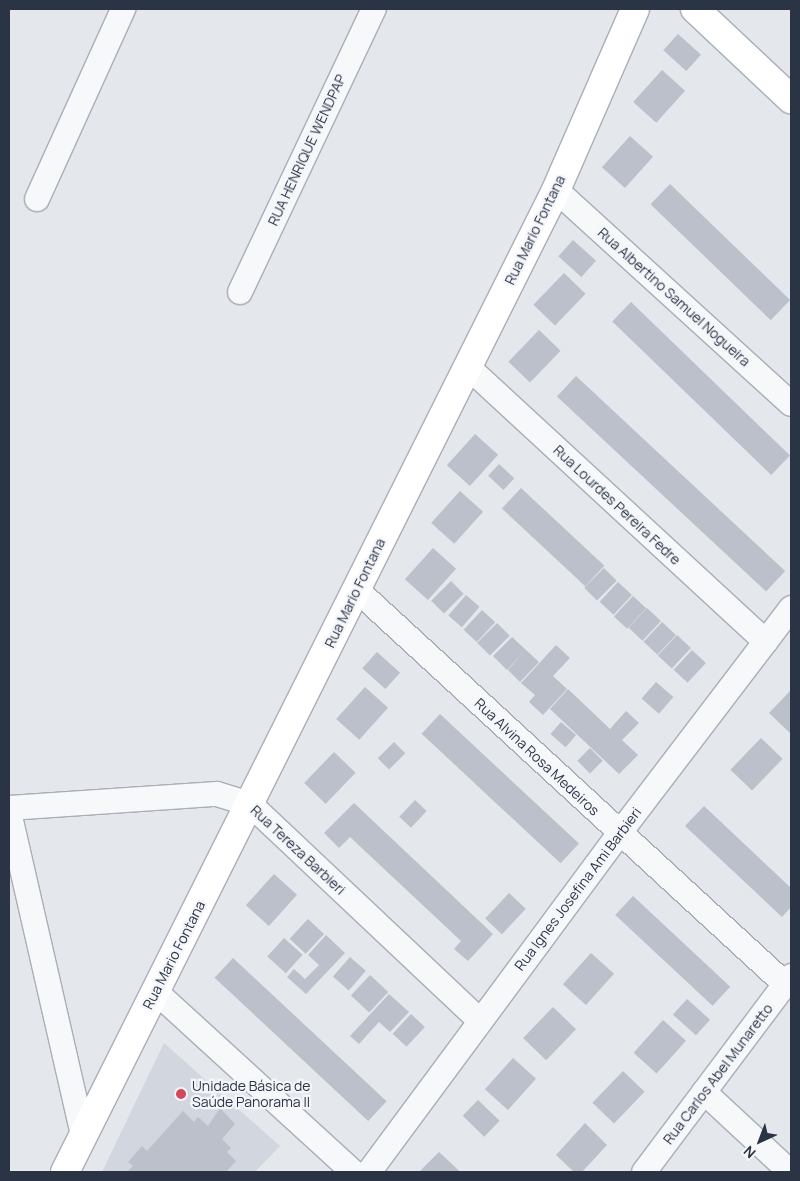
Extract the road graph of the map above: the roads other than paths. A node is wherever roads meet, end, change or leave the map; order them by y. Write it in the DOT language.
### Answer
graph roads {
  1 [pos="124,9"];
  2 [pos="374,9"];
  3 [pos="635,9"];
  4 [pos="695,9"];
  5 [pos="791,99"];
  6 [pos="556,190"];
  7 [pos="37,199"];
  8 [pos="240,292"];
  9 [pos="468,367"];
  10 [pos="791,404"];
  11 [pos="357,590"];
  12 [pos="791,608"];
  13 [pos="766,642"];
  14 [pos="250,804"];
  15 [pos="9,810"];
  16 [pos="619,834"];
  17 [pos="788,980"];
  18 [pos="155,991"];
  19 [pos="480,1021"];
  20 [pos="704,1092"];
  21 [pos="83,1135"];
  22 [pos="65,1172"];
  23 [pos="353,1172"];
  24 [pos="369,1172"];
  25 [pos="644,1172"];
  26 [pos="790,1172"];
  1 -- 7 [label="street"];
  2 -- 8 [label="street, RUA HENRIQUE WENDPAP"];
  3 -- 6 [label="street, Rua Mario Fontana"];
  4 -- 5 [label="street"];
  6 -- 9 [label="street, Rua Mario Fontana"];
  6 -- 10 [label="street, Rua Albertino Samuel Nogueira"];
  9 -- 11 [label="street, Rua Mario Fontana"];
  9 -- 13 [label="street, Rua Lourdes Pereira Fedre"];
  11 -- 14 [label="street, Rua Mario Fontana"];
  11 -- 16 [label="street, Rua Alvina Rosa Medeiros"];
  12 -- 13 [label="street, Rua Ignes Josefina Ami Barbieri"];
  13 -- 16 [label="street, Rua Ignes Josefina Ami Barbieri"];
  14 -- 15 [label="street, Rua Tereza Barbieri"];
  14 -- 18 [label="street, Rua Mario Fontana"];
  14 -- 19 [label="street, Rua Tereza Barbieri"];
  15 -- 21 [label="street"];
  16 -- 17 [label="street, Rua Alvina Rosa Medeiros"];
  16 -- 19 [label="street, Rua Ignes Josefina Ami Barbieri"];
  17 -- 20 [label="street, Rua Carlos Abel Munaretto"];
  18 -- 21 [label="street, Rua Mario Fontana"];
  18 -- 23 [label="street"];
  19 -- 24 [label="street, Rua Ignes Josefina Ami Barbieri"];
  20 -- 25 [label="street, Rua Carlos Abel Munaretto"];
  20 -- 26 [label="street"];
  21 -- 22 [label="street, Rua Mario Fontana"];
}
